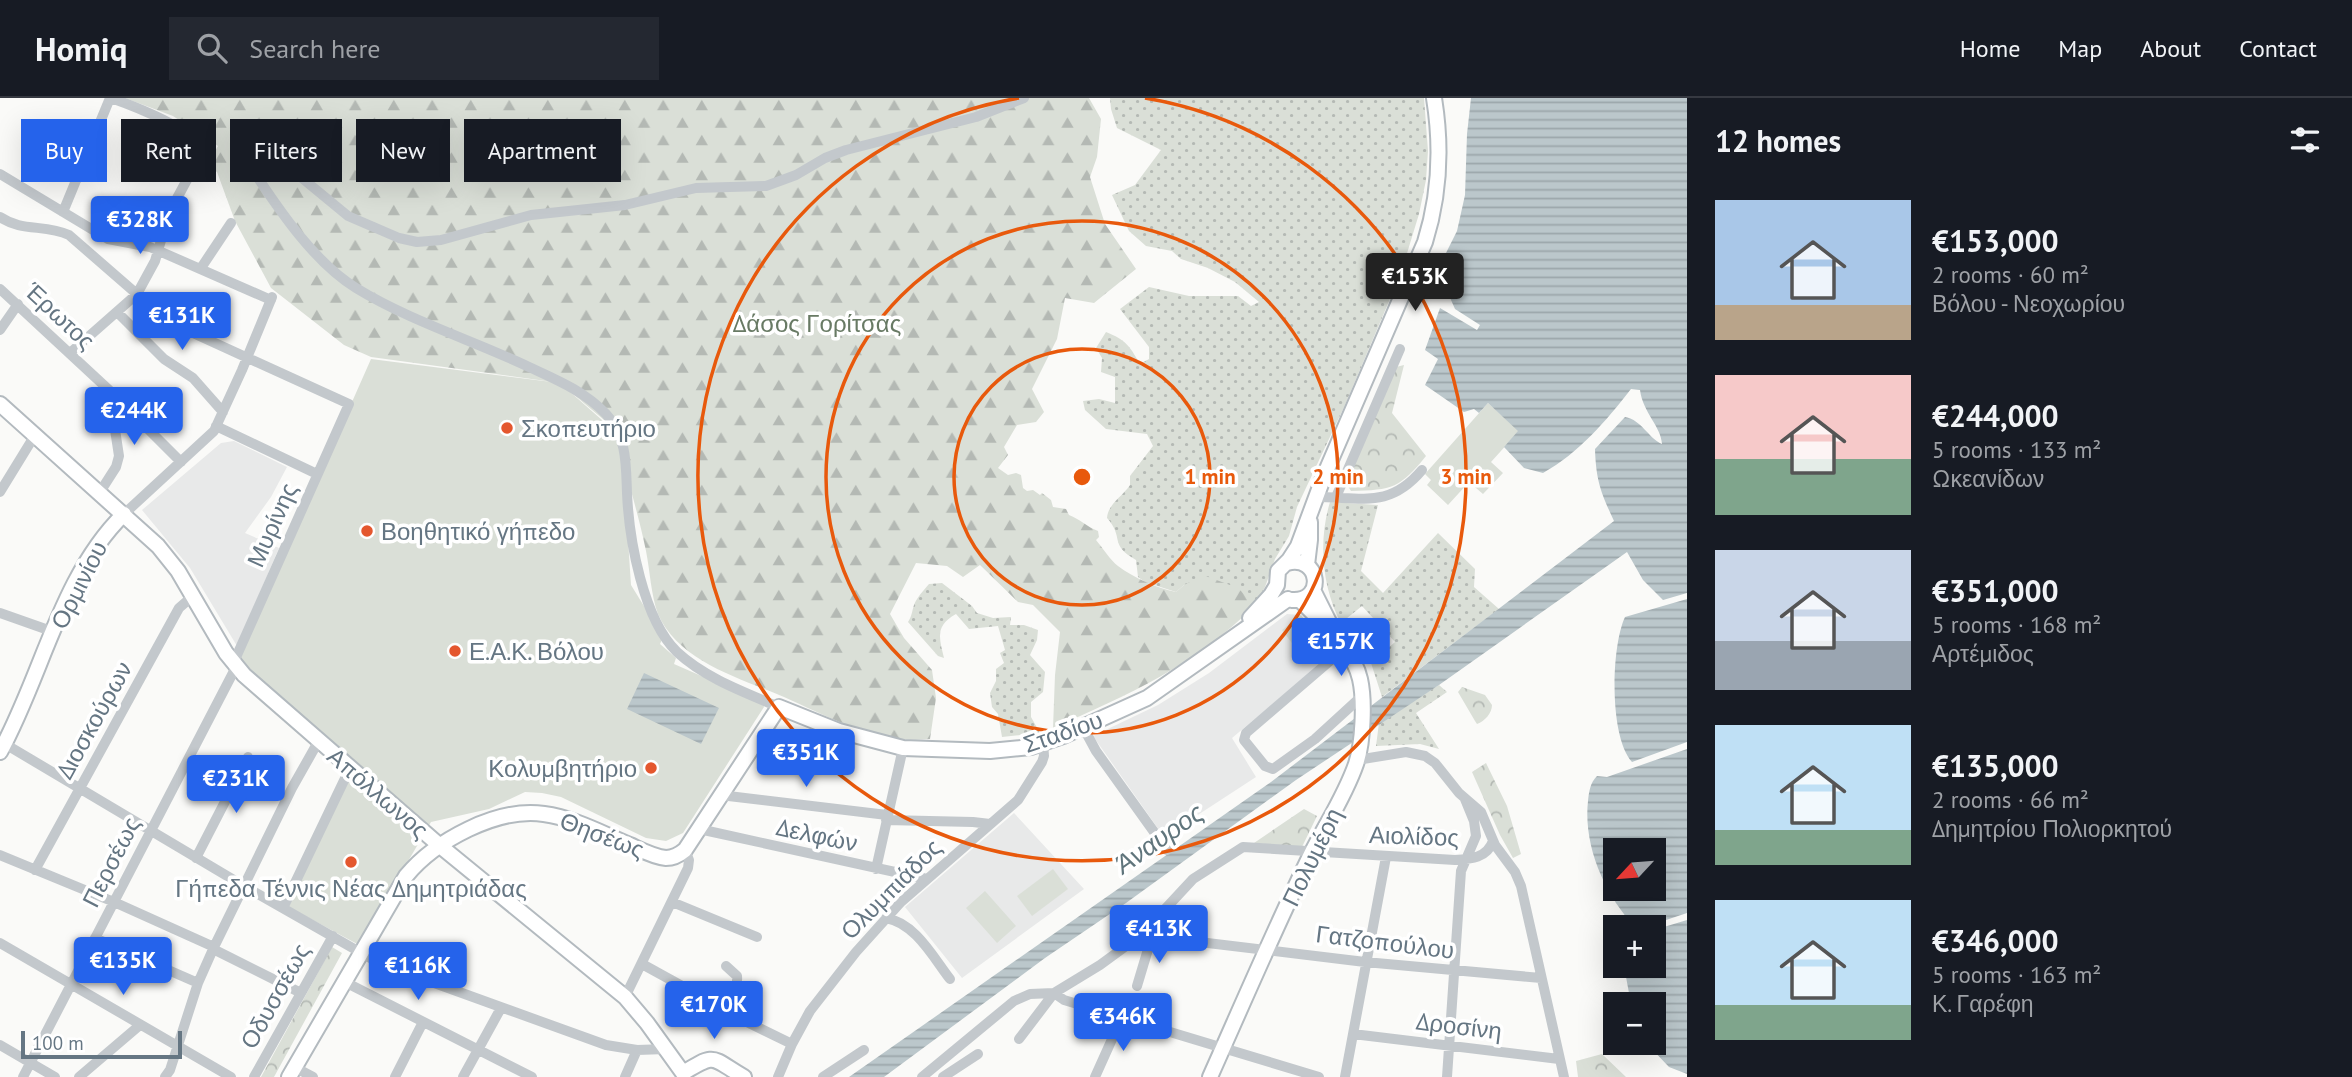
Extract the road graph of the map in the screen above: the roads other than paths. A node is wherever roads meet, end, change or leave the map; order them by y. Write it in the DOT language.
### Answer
graph roads {
  1 [pos="111,98"];
  2 [pos="1024,98"];
  3 [pos="1434,98"];
  4 [pos="0,174"];
  5 [pos="63,212"];
  6 [pos="0,216"];
  7 [pos="231,223"];
  8 [pos="158,250"];
  9 [pos="201,268"];
  10 [pos="0,289"];
  11 [pos="137,294"];
  12 [pos="18,304"];
  13 [pos="118,313"];
  14 [pos="0,330"];
  15 [pos="1400,349"];
  16 [pos="70,353"];
  17 [pos="248,358"];
  18 [pos="109,390"];
  19 [pos="0,404"];
  20 [pos="223,412"];
  21 [pos="216,426"];
  22 [pos="35,435"];
  23 [pos="181,462"];
  24 [pos="1422,470"];
  25 [pos="317,474"];
  26 [pos="0,492"];
  27 [pos="100,492"];
  28 [pos="1316,496"];
  29 [pos="1336,497"];
  30 [pos="124,514"];
  31 [pos="1309,517"];
  32 [pos="1287,563"];
  33 [pos="1307,565"];
  34 [pos="1277,586"];
  35 [pos="1313,590"];
  36 [pos="194,596"];
  37 [pos="1294,599"];
  38 [pos="0,613"];
  39 [pos="1243,628"];
  40 [pos="54,632"];
  41 [pos="1333,633"];
  42 [pos="1345,648"];
  43 [pos="235,665"];
  44 [pos="1362,698"];
  45 [pos="779,707"];
  46 [pos="1083,727"];
  47 [pos="318,741"];
  48 [pos="1043,743"];
  49 [pos="2,746"];
  50 [pos="903,748"];
  51 [pos="1358,753"];
  52 [pos="248,757"];
  53 [pos="350,768"];
  54 [pos="80,789"];
  55 [pos="720,795"];
  56 [pos="1463,797"];
  57 [pos="887,818"];
  58 [pos="990,824"];
  59 [pos="699,829"];
  60 [pos="151,831"];
  61 [pos="1493,841"];
  62 [pos="439,845"];
  63 [pos="685,850"];
  64 [pos="1167,850"];
  65 [pos="1312,853"];
  66 [pos="0,856"];
  67 [pos="1386,857"];
  68 [pos="196,858"];
  69 [pos="1464,860"];
  70 [pos="876,869"];
  71 [pos="35,870"];
  72 [pos="927,879"];
  73 [pos="244,886"];
  74 [pos="114,902"];
  75 [pos="672,902"];
  76 [pos="283,908"];
  77 [pos="886,918"];
  78 [pos="1147,935"];
  79 [pos="332,936"];
  80 [pos="757,937"];
  81 [pos="95,938"];
  82 [pos="0,943"];
  83 [pos="213,948"];
  84 [pos="1268,949"];
  85 [pos="360,952"];
  86 [pos="1366,962"];
  87 [pos="642,964"];
  88 [pos="726,966"];
  89 [pos="1454,971"];
  90 [pos="1541,978"];
  91 [pos="950,979"];
  92 [pos="343,981"];
  93 [pos="198,983"];
  94 [pos="71,984"];
  95 [pos="1137,986"];
  96 [pos="301,993"];
  97 [pos="1054,993"];
  98 [pos="625,997"];
  99 [pos="723,1007"];
  100 [pos="501,1008"];
  101 [pos="1122,1017"];
  102 [pos="424,1022"];
  103 [pos="140,1025"];
  104 [pos="1353,1034"];
  105 [pos="1019,1039"];
  106 [pos="792,1044"];
  107 [pos="0,1045"];
  108 [pos="1449,1046"];
  109 [pos="178,1048"];
  110 [pos="1223,1048"];
  111 [pos="666,1049"];
  112 [pos="479,1050"];
  113 [pos="637,1050"];
  114 [pos="864,1050"];
  115 [pos="978,1054"];
  116 [pos="1559,1059"];
  117 [pos="31,1062"];
  118 [pos="292,1072"];
  119 [pos="685,1075"];
  120 [pos="23,1077"];
  121 [pos="55,1077"];
  122 [pos="79,1077"];
  123 [pos="165,1077"];
  124 [pos="231,1077"];
  125 [pos="254,1077"];
  126 [pos="313,1077"];
  127 [pos="395,1077"];
  128 [pos="463,1077"];
  129 [pos="533,1077"];
  130 [pos="625,1077"];
  131 [pos="744,1077"];
  132 [pos="778,1077"];
  133 [pos="823,1077"];
  134 [pos="922,1077"];
  135 [pos="943,1077"];
  136 [pos="1095,1077"];
  137 [pos="1210,1077"];
  138 [pos="1319,1077"];
  139 [pos="1345,1077"];
  140 [pos="1447,1077"];
  141 [pos="1564,1077"];
  1 -- 5 [label="street"];
  1 -- 8 [label="street"];
  2 -- 45 [label="street"];
  3 -- 28 [label="main road"];
  4 -- 5 [label="street"];
  5 -- 8 [label="street"];
  6 -- 11 [label="street"];
  7 -- 9 [label="street"];
  8 -- 9 [label="street"];
  8 -- 11 [label="street"];
  9 -- 17 [label="street, Ορμινίου"];
  10 -- 12 [label="street, Έρωτος"];
  11 -- 13 [label="street"];
  11 -- 17 [label="street"];
  12 -- 14 [label="street"];
  12 -- 16 [label="street, Έρωτος"];
  13 -- 16 [label="street"];
  13 -- 20 [label="street"];
  15 -- 29 [label="street"];
  16 -- 18 [label="street, Έρωτος"];
  17 -- 20 [label="street, Ορμινίου"];
  17 -- 25 [label="street, Μυρίνης"];
  18 -- 23 [label="street, Έρωτος"];
  18 -- 27 [label="street"];
  19 -- 22 [label="main road, Απόλλωνος"];
  20 -- 21 [label="street, Ορμινίου"];
  21 -- 23 [label="street, Ορμινίου"];
  21 -- 25 [label="street"];
  22 -- 26 [label="street"];
  22 -- 27 [label="main road, Απόλλωνος"];
  23 -- 30 [label="street, Ορμινίου"];
  24 -- 29 [label="street"];
  25 -- 43 [label="street, Μυρίνης"];
  27 -- 30 [label="main road, Απόλλωνος"];
  28 -- 29 [label="street"];
  28 -- 31 [label="main road"];
  30 -- 36 [label="main road, Απόλλωνος"];
  30 -- 40 [label="main road, Ορμινίου"];
  31 -- 32 [label="main road"];
  31 -- 33 [label="main road"];
  32 -- 33 [label="main road"];
  32 -- 34 [label="main road"];
  33 -- 35 [label="main road"];
  34 -- 37 [label="main road"];
  34 -- 39 [label="main road"];
  35 -- 37 [label="main road"];
  35 -- 41 [label="main road"];
  36 -- 43 [label="main road, Απόλλωνος"];
  36 -- 54 [label="street, Διοσκούρων"];
  37 -- 39 [label="main road"];
  37 -- 41 [label="main road"];
  38 -- 40 [label="street"];
  39 -- 46 [label="main road, Σταδίου"];
  40 -- 49 [label="main road, Ορμινίου"];
  41 -- 42 [label="main road, Πολυμέρη"];
  42 -- 44 [label="main road, Πολυμέρη"];
  42 -- 44 [label="street"];
  43 -- 47 [label="main road, Απόλλωνος"];
  43 -- 60 [label="street, Περσέως"];
  44 -- 51 [label="main road, Πολυμέρη"];
  45 -- 50 [label="main road, Σταδίου"];
  45 -- 55 [label="main road"];
  46 -- 48 [label="main road, Σταδίου"];
  46 -- 64 [label="street"];
  47 -- 53 [label="main road, Απόλλωνος"];
  47 -- 73 [label="street"];
  48 -- 50 [label="main road, Σταδίου"];
  48 -- 58 [label="street, Ολυμπιάδος"];
  49 -- 54 [label="street"];
  50 -- 57 [label="street"];
  51 -- 56 [label="street"];
  51 -- 65 [label="main road, Πολυμέρη"];
  52 -- 68 [label="street"];
  53 -- 62 [label="main road, Απόλλωνος"];
  53 -- 76 [label="street"];
  54 -- 60 [label="street"];
  54 -- 71 [label="street, Διοσκούρων"];
  55 -- 57 [label="street"];
  55 -- 59 [label="main road"];
  56 -- 61 [label="street"];
  56 -- 69 [label="street"];
  57 -- 58 [label="street"];
  57 -- 70 [label="street"];
  58 -- 72 [label="street, Ολυμπιάδος"];
  59 -- 63 [label="main road"];
  59 -- 70 [label="street, Δελφών"];
  60 -- 68 [label="street"];
  60 -- 74 [label="street, Περσέως"];
  61 -- 69 [label="street, Αιολίδος"];
  61 -- 90 [label="street"];
  62 -- 63 [label="main road, Θησέως"];
  62 -- 85 [label="main road, Θησέως"];
  62 -- 98 [label="main road, Απόλλωνος"];
  63 -- 75 [label="street"];
  65 -- 67 [label="street, Αιολίδος"];
  65 -- 78 [label="street, Αιολίδος"];
  65 -- 84 [label="main road, Πολυμέρη"];
  66 -- 71 [label="street"];
  67 -- 69 [label="street, Αιολίδος"];
  67 -- 86 [label="street"];
  68 -- 73 [label="street"];
  69 -- 89 [label="street"];
  70 -- 72 [label="street, Δελφών"];
  71 -- 74 [label="street"];
  72 -- 77 [label="street, Ολυμπιάδος"];
  73 -- 76 [label="street"];
  73 -- 83 [label="street"];
  74 -- 81 [label="street, Περσέως"];
  74 -- 83 [label="street"];
  75 -- 80 [label="street"];
  75 -- 87 [label="street"];
  76 -- 79 [label="street"];
  77 -- 91 [label="street"];
  77 -- 106 [label="street, Ολυμπιάδος"];
  78 -- 84 [label="street, Γατζοπούλου"];
  78 -- 95 [label="street"];
  78 -- 97 [label="street"];
  79 -- 85 [label="street"];
  79 -- 96 [label="street, Οδυσσέως"];
  81 -- 93 [label="street"];
  81 -- 94 [label="street, Περσέως"];
  82 -- 94 [label="street"];
  83 -- 93 [label="street"];
  83 -- 96 [label="street"];
  84 -- 86 [label="street, Γατζοπούλου"];
  84 -- 110 [label="main road, Πολυμέρη"];
  85 -- 92 [label="main road, Θησέως"];
  85 -- 100 [label="street"];
  86 -- 89 [label="street, Γατζοπούλου"];
  86 -- 104 [label="street"];
  87 -- 98 [label="street"];
  87 -- 99 [label="street"];
  88 -- 99 [label="street"];
  89 -- 90 [label="street, Γατζοπούλου"];
  89 -- 108 [label="street"];
  90 -- 116 [label="street"];
  92 -- 102 [label="street"];
  92 -- 118 [label="main road, Θησέως"];
  93 -- 109 [label="street"];
  94 -- 103 [label="street"];
  94 -- 117 [label="street, Περσέως"];
  96 -- 125 [label="street, Οδυσσέως"];
  97 -- 101 [label="street"];
  97 -- 105 [label="street"];
  97 -- 134 [label="street"];
  98 -- 111 [label="main road, Απόλλωνος"];
  99 -- 106 [label="street"];
  100 -- 112 [label="street"];
  100 -- 113 [label="street"];
  101 -- 110 [label="street"];
  101 -- 136 [label="street"];
  102 -- 112 [label="street"];
  102 -- 127 [label="street"];
  103 -- 109 [label="street"];
  103 -- 122 [label="street"];
  104 -- 108 [label="street, Δροσίνη"];
  104 -- 139 [label="street"];
  106 -- 132 [label="street, Ολυμπιάδος"];
  107 -- 117 [label="street"];
  108 -- 116 [label="street, Δροσίνη"];
  108 -- 140 [label="street"];
  109 -- 123 [label="street"];
  109 -- 124 [label="street"];
  110 -- 137 [label="main road, Πολυμέρη"];
  110 -- 138 [label="street"];
  111 -- 113 [label="street"];
  111 -- 119 [label="main road, Απόλλωνος"];
  112 -- 128 [label="street"];
  112 -- 129 [label="street"];
  113 -- 130 [label="street"];
  114 -- 133 [label="street"];
  115 -- 135 [label="street"];
  116 -- 141 [label="street"];
  117 -- 120 [label="street, Περσέως"];
  117 -- 121 [label="street"];
  118 -- 126 [label="street"];
  119 -- 131 [label="main road"];
}
